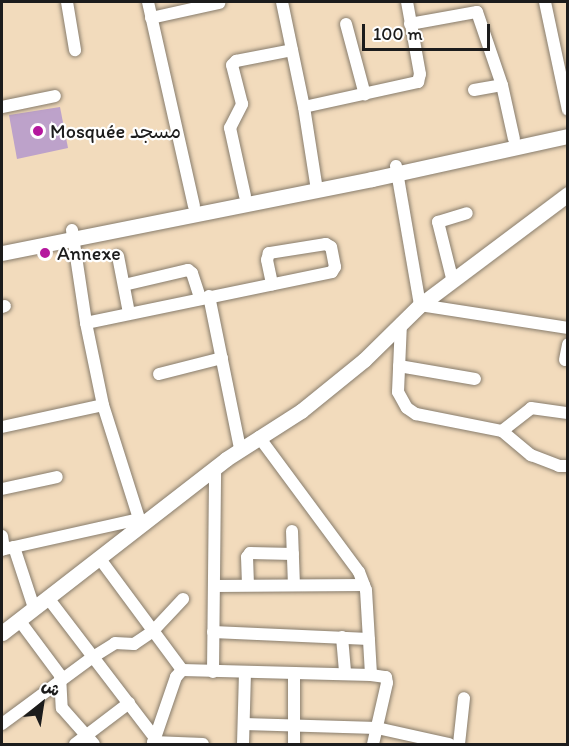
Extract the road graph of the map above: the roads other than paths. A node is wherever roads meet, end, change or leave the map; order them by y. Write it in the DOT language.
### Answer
graph roads {
  1 [pos="66,2"];
  2 [pos="148,2"];
  3 [pos="282,2"];
  4 [pos="407,2"];
  5 [pos="545,2"];
  6 [pos="219,3"];
  7 [pos="480,7"];
  8 [pos="151,18"];
  9 [pos="346,24"];
  10 [pos="411,24"];
  11 [pos="75,50"];
  12 [pos="292,50"];
  13 [pos="502,85"];
  14 [pos="474,90"];
  15 [pos="365,95"];
  16 [pos="55,96"];
  17 [pos="2,107"];
  18 [pos="304,107"];
  19 [pos="567,110"];
  20 [pos="567,128"];
  21 [pos="567,136"];
  22 [pos="514,139"];
  23 [pos="396,169"];
  24 [pos="317,187"];
  25 [pos="567,194"];
  26 [pos="245,196"];
  27 [pos="194,206"];
  28 [pos="467,213"];
  29 [pos="73,235"];
  30 [pos="2,245"];
  31 [pos="2,253"];
  32 [pos="118,256"];
  33 [pos="453,282"];
  34 [pos="272,284"];
  35 [pos="124,285"];
  36 [pos="205,297"];
  37 [pos="420,305"];
  38 [pos="129,313"];
  39 [pos="86,323"];
  40 [pos="402,323"];
  41 [pos="567,328"];
  42 [pos="567,344"];
  43 [pos="222,358"];
  44 [pos="565,360"];
  45 [pos="399,366"];
  46 [pos="159,374"];
  47 [pos="475,379"];
  48 [pos="103,405"];
  49 [pos="567,413"];
  50 [pos="2,427"];
  51 [pos="501,431"];
  52 [pos="259,437"];
  53 [pos="240,449"];
  54 [pos="567,466"];
  55 [pos="215,467"];
  56 [pos="57,477"];
  57 [pos="2,489"];
  58 [pos="140,522"];
  59 [pos="292,531"];
  60 [pos="2,536"];
  61 [pos="7,549"];
  62 [pos="293,554"];
  63 [pos="100,559"];
  64 [pos="248,585"];
  65 [pos="294,585"];
  66 [pos="364,585"];
  67 [pos="214,586"];
  68 [pos="48,598"];
  69 [pos="183,599"];
  70 [pos="34,608"];
  71 [pos="19,620"];
  72 [pos="153,631"];
  73 [pos="213,632"];
  74 [pos="2,633"];
  75 [pos="342,638"];
  76 [pos="369,639"];
  77 [pos="93,657"];
  78 [pos="182,670"];
  79 [pos="213,672"];
  80 [pos="245,672"];
  81 [pos="294,673"];
  82 [pos="345,674"];
  83 [pos="371,675"];
  84 [pos="61,679"];
  85 [pos="464,698"];
  86 [pos="129,703"];
  87 [pos="2,724"];
  88 [pos="244,724"];
  89 [pos="294,724"];
  90 [pos="377,728"];
  91 [pos="90,740"];
  92 [pos="156,742"];
  93 [pos="75,744"];
  94 [pos="203,744"];
  95 [pos="243,744"];
  96 [pos="294,744"];
  97 [pos="374,744"];
  98 [pos="449,744"];
  99 [pos="459,744"];
  1 -- 11 [label="street"];
  2 -- 8 [label="street"];
  3 -- 12 [label="street"];
  4 -- 10 [label="street"];
  5 -- 19 [label="street"];
  6 -- 8 [label="street"];
  7 -- 10 [label="street"];
  7 -- 13 [label="street"];
  8 -- 27 [label="street"];
  9 -- 15 [label="street"];
  10 -- 15 [label="street"];
  12 -- 18 [label="street"];
  12 -- 26 [label="street"];
  13 -- 14 [label="street"];
  13 -- 22 [label="street"];
  15 -- 18 [label="street"];
  16 -- 17 [label="street"];
  18 -- 24 [label="street"];
  20 -- 22 [label="main road"];
  21 -- 23 [label="main road"];
  22 -- 23 [label="main road"];
  23 -- 24 [label="main road"];
  23 -- 37 [label="street"];
  24 -- 26 [label="main road"];
  24 -- 29 [label="main road"];
  25 -- 33 [label="main road"];
  26 -- 27 [label="main road"];
  27 -- 29 [label="main road"];
  28 -- 33 [label="street"];
  29 -- 30 [label="main road"];
  29 -- 31 [label="main road"];
  29 -- 39 [label="street"];
  32 -- 35 [label="street"];
  33 -- 37 [label="main road"];
  34 -- 34 [label="street"];
  34 -- 36 [label="street"];
  35 -- 36 [label="street"];
  35 -- 38 [label="street"];
  36 -- 38 [label="street"];
  36 -- 43 [label="street"];
  37 -- 40 [label="main road"];
  37 -- 41 [label="street"];
  38 -- 39 [label="street"];
  39 -- 48 [label="street"];
  40 -- 45 [label="street"];
  40 -- 52 [label="main road"];
  42 -- 44 [label="street"];
  43 -- 46 [label="street"];
  43 -- 53 [label="street"];
  45 -- 47 [label="street"];
  45 -- 51 [label="street"];
  48 -- 50 [label="street"];
  48 -- 58 [label="street"];
  49 -- 51 [label="street"];
  51 -- 54 [label="street"];
  52 -- 53 [label="main road"];
  52 -- 66 [label="street"];
  53 -- 55 [label="main road"];
  55 -- 58 [label="main road"];
  55 -- 67 [label="street"];
  56 -- 57 [label="street"];
  58 -- 61 [label="street"];
  58 -- 63 [label="main road"];
  59 -- 62 [label="street"];
  60 -- 61 [label="street"];
  61 -- 70 [label="street"];
  62 -- 64 [label="street"];
  62 -- 65 [label="street"];
  63 -- 68 [label="main road"];
  63 -- 72 [label="street"];
  64 -- 65 [label="street"];
  64 -- 67 [label="street"];
  65 -- 66 [label="street"];
  66 -- 76 [label="street"];
  67 -- 73 [label="street"];
  68 -- 70 [label="main road"];
  68 -- 77 [label="street"];
  69 -- 72 [label="street"];
  70 -- 71 [label="main road"];
  71 -- 74 [label="main road"];
  71 -- 84 [label="street"];
  72 -- 77 [label="street"];
  72 -- 78 [label="street"];
  73 -- 75 [label="street"];
  73 -- 79 [label="street"];
  75 -- 76 [label="street"];
  75 -- 82 [label="street"];
  76 -- 83 [label="street"];
  77 -- 84 [label="street"];
  77 -- 86 [label="street"];
  78 -- 79 [label="street"];
  78 -- 92 [label="street"];
  79 -- 80 [label="street"];
  80 -- 81 [label="street"];
  80 -- 88 [label="street"];
  81 -- 82 [label="street"];
  81 -- 89 [label="street"];
  82 -- 83 [label="street"];
  83 -- 90 [label="street"];
  84 -- 87 [label="street"];
  84 -- 91 [label="street"];
  85 -- 99 [label="street"];
  86 -- 91 [label="street"];
  86 -- 92 [label="street"];
  88 -- 89 [label="street"];
  88 -- 95 [label="street"];
  89 -- 90 [label="street"];
  89 -- 96 [label="street"];
  90 -- 97 [label="street"];
  90 -- 98 [label="street"];
  91 -- 93 [label="street"];
  92 -- 94 [label="street"];
}
